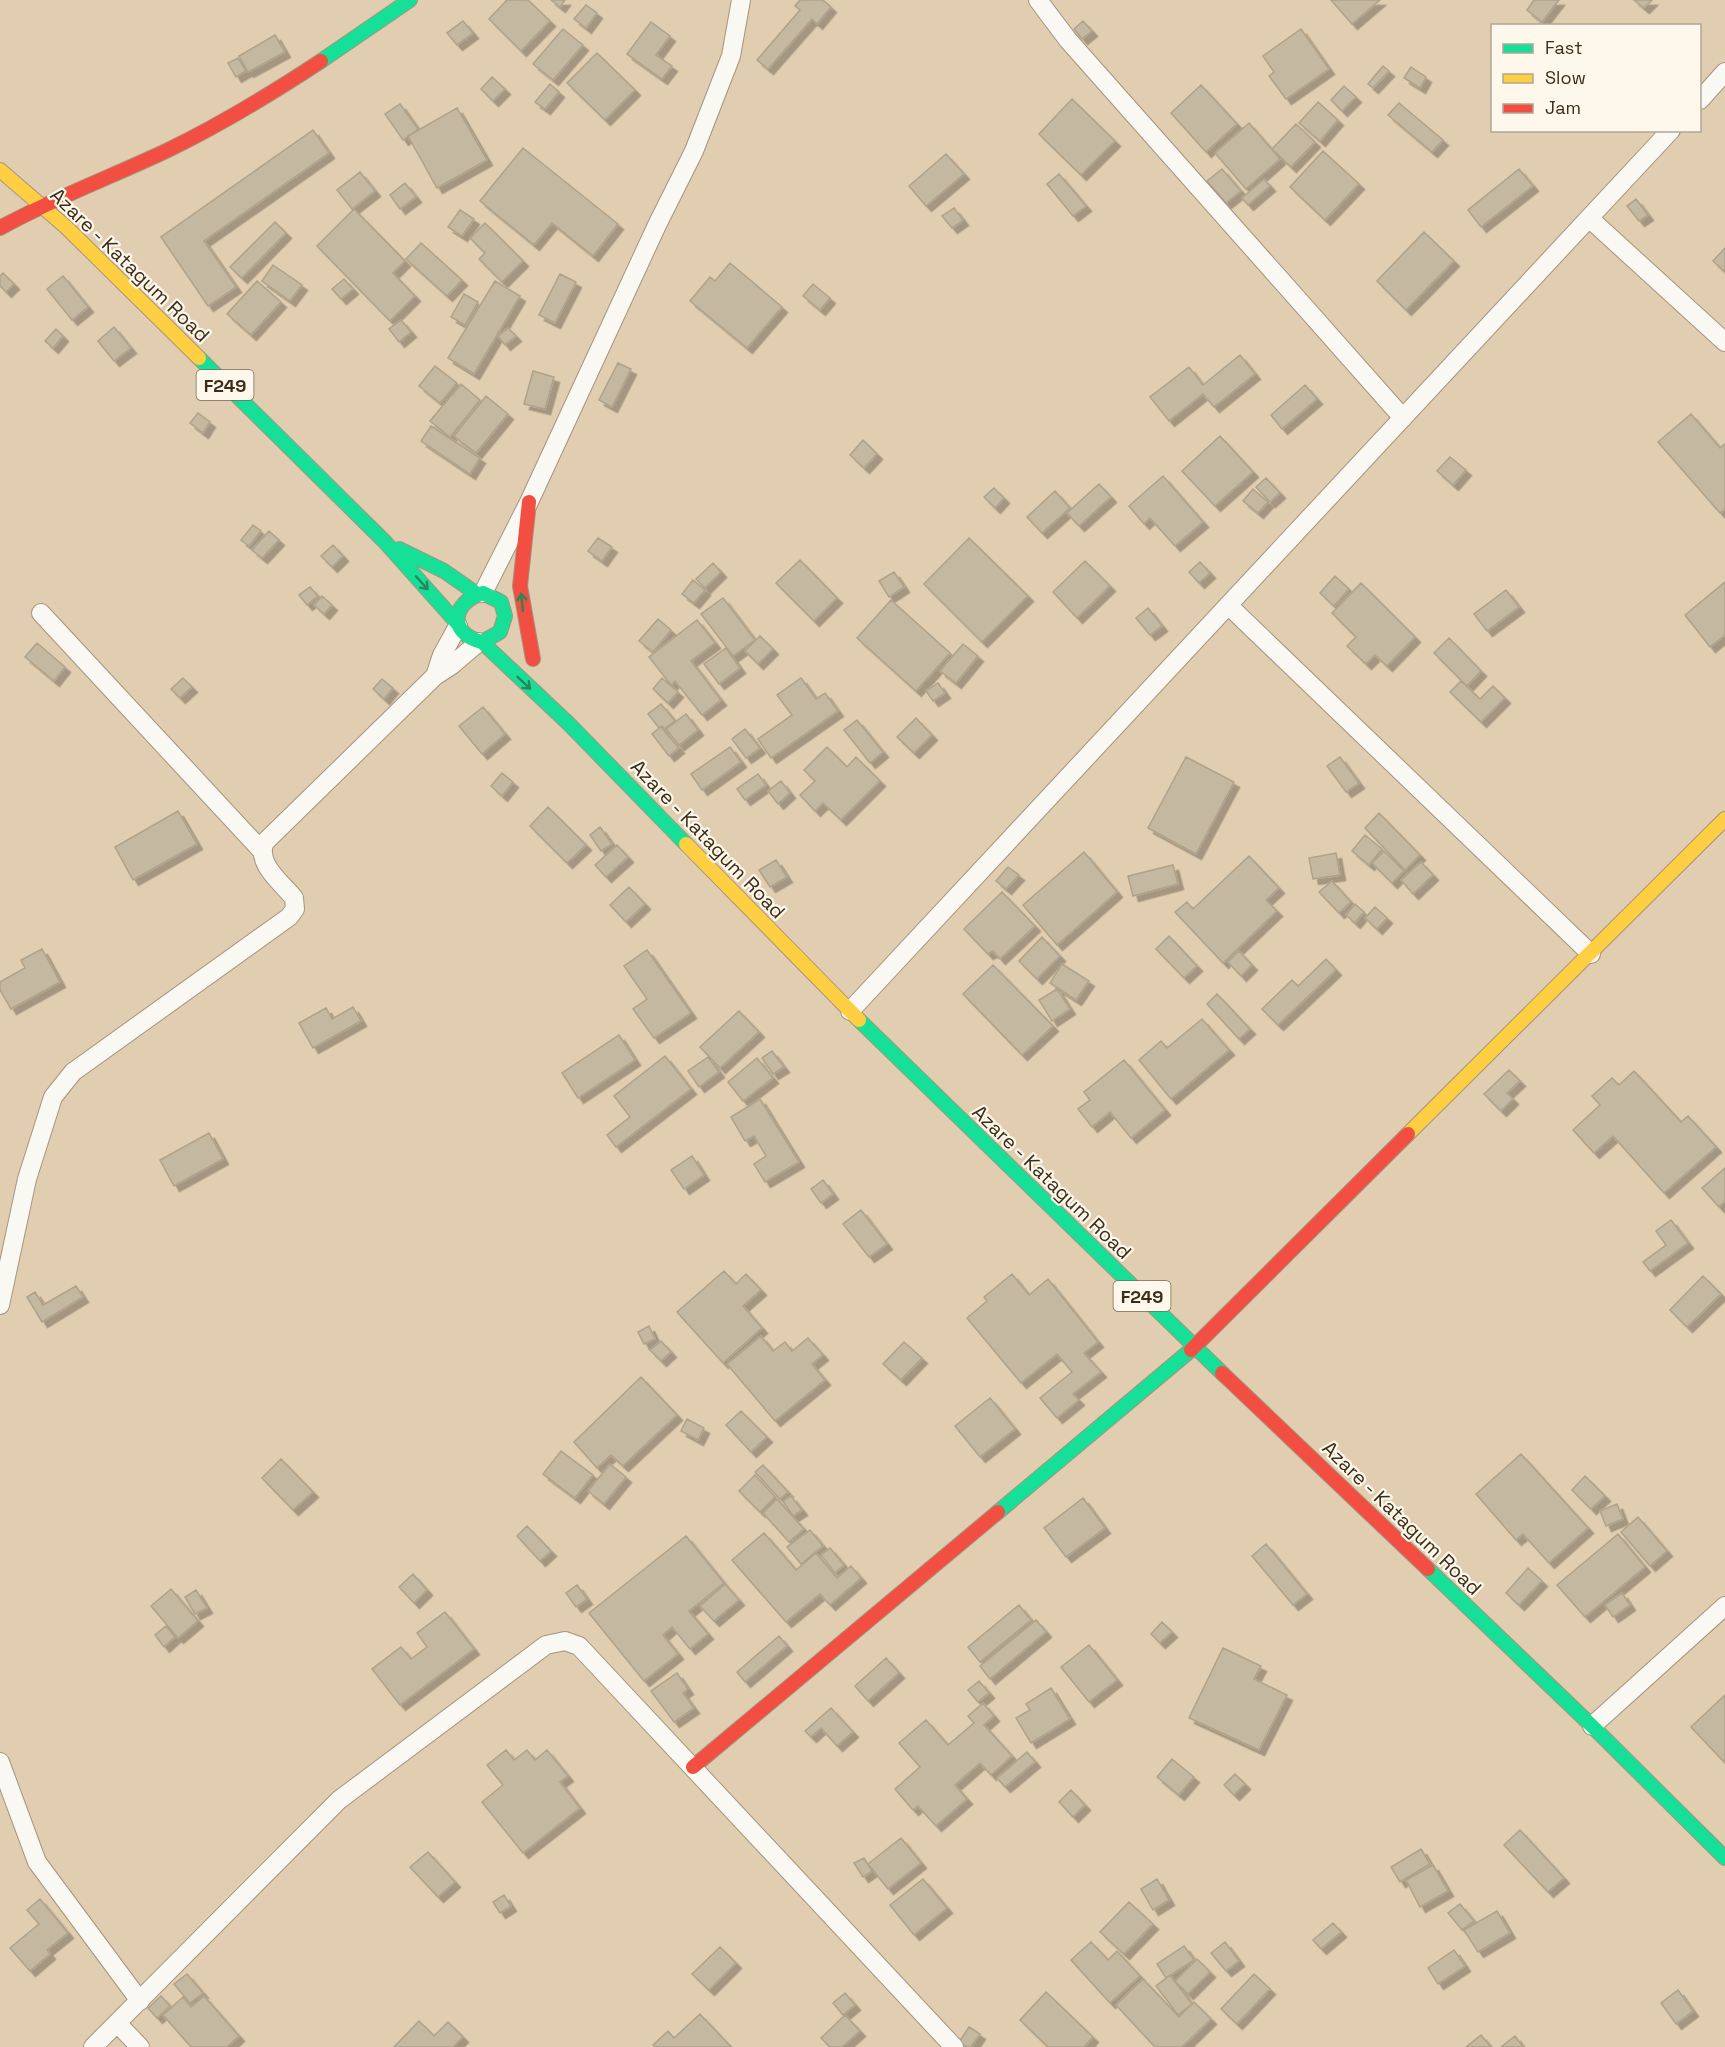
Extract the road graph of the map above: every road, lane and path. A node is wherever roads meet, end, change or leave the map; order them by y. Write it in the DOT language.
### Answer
graph roads {
  1 [pos="410,0"];
  2 [pos="741,0"];
  3 [pos="1038,0"];
  4 [pos="1725,72"];
  5 [pos="1701,99"];
  6 [pos="1669,132"];
  7 [pos="0,170"];
  8 [pos="39,205"];
  9 [pos="1589,218"];
  10 [pos="0,228"];
  11 [pos="1725,342"];
  12 [pos="1403,418"];
  13 [pos="529,502"];
  14 [pos="385,542"];
  15 [pos="480,594"];
  16 [pos="1228,606"];
  17 [pos="41,613"];
  18 [pos="506,621"];
  19 [pos="458,625"];
  20 [pos="480,642"];
  21 [pos="538,669"];
  22 [pos="435,676"];
  23 [pos="569,724"];
  24 [pos="1725,819"];
  25 [pos="261,850"];
  26 [pos="1591,954"];
  27 [pos="850,1011"];
  28 [pos="0,1305"];
  29 [pos="1194,1347"];
  30 [pos="1725,1606"];
  31 [pos="1592,1726"];
  32 [pos="0,1762"];
  33 [pos="693,1767"];
  34 [pos="1725,1858"];
  35 [pos="140,2001"];
  36 [pos="117,2023"];
  37 [pos="93,2047"];
  38 [pos="141,2047"];
  39 [pos="954,2047"];
  1 -- 8 [label="main road"];
  2 -- 13 [label="street"];
  3 -- 12 [label="street"];
  4 -- 5 [label="street"];
  6 -- 9 [label="street"];
  7 -- 8 [label="main road, Azare - Katagum Road / F249"];
  8 -- 10 [label="main road"];
  8 -- 14 [label="main road, Azare - Katagum Road / F249"];
  9 -- 11 [label="street"];
  9 -- 12 [label="street"];
  12 -- 16 [label="street"];
  13 -- 15 [label="street"];
  21 -- 13 [label="main road, one-way"];
  14 -- 15 [label="main road, Azare - Katagum Road / F249"];
  14 -- 19 [label="main road, Azare - Katagum Road / F249, one-way"];
  15 -- 18 [label="main road, Azare - Katagum Road / F249"];
  15 -- 19 [label="main road"];
  16 -- 26 [label="street"];
  16 -- 27 [label="street"];
  17 -- 25 [label="street"];
  18 -- 20 [label="main road"];
  18 -- 21 [label="main road, Azare - Katagum Road / F249"];
  19 -- 20 [label="main road, Azare - Katagum Road / F249"];
  19 -- 22 [label="street"];
  20 -- 22 [label="street"];
  20 -- 23 [label="main road, Azare - Katagum Road / F249, one-way"];
  21 -- 23 [label="main road, Azare - Katagum Road / F249"];
  22 -- 25 [label="street"];
  23 -- 27 [label="main road, Azare - Katagum Road / F249"];
  24 -- 26 [label="main road"];
  25 -- 28 [label="street"];
  26 -- 29 [label="main road"];
  27 -- 29 [label="main road, Azare - Katagum Road / F249"];
  29 -- 31 [label="main road, Azare - Katagum Road / F249"];
  29 -- 33 [label="main road"];
  30 -- 31 [label="street"];
  31 -- 34 [label="main road, Azare - Katagum Road / F249"];
  32 -- 35 [label="street"];
  33 -- 35 [label="street"];
  33 -- 39 [label="street"];
  35 -- 36 [label="street"];
  36 -- 37 [label="street"];
  36 -- 38 [label="street"];
}
